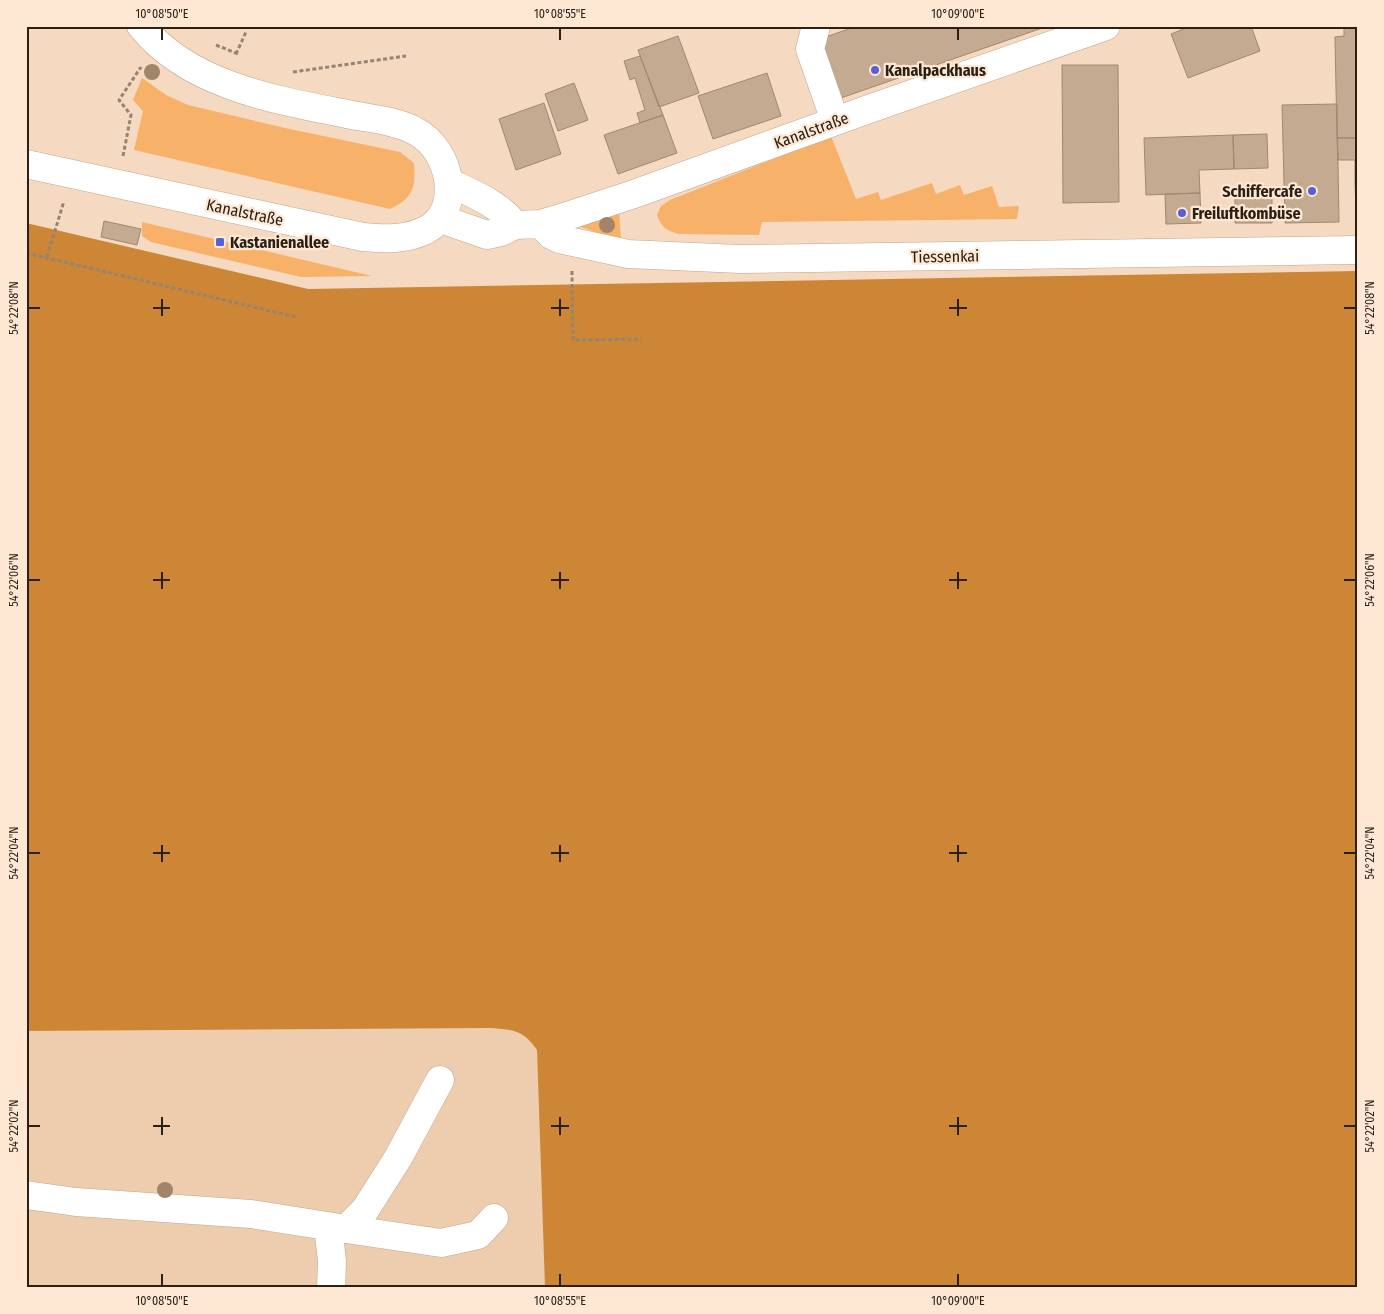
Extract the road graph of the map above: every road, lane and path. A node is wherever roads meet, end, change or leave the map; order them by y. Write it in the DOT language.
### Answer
graph roads {
  1 [pos="141,26"];
  2 [pos="816,26"];
  3 [pos="1106,26"];
  4 [pos="246,32"];
  5 [pos="236,54"];
  6 [pos="406,56"];
  7 [pos="141,66"];
  8 [pos="287,73"];
  9 [pos="835,122"];
  10 [pos="123,155"];
  11 [pos="26,164"];
  12 [pos="449,182"];
  13 [pos="440,219"];
  14 [pos="528,224"];
  15 [pos="56,229"];
  16 [pos="1358,250"];
  17 [pos="26,253"];
  18 [pos="47,258"];
  19 [pos="572,269"];
  20 [pos="296,317"];
  21 [pos="641,338"];
  22 [pos="440,1080"];
  23 [pos="26,1196"];
  24 [pos="494,1218"];
  25 [pos="337,1227"];
  26 [pos="330,1288"];
  1 -- 12 [label="street"];
  2 -- 9 [label="street"];
  3 -- 9 [label="street, Kanalstraße"];
  4 -- 5 [label="path"];
  6 -- 8 [label="path"];
  7 -- 10 [label="path"];
  9 -- 14 [label="street, Kanalstraße"];
  11 -- 13 [label="street, Kanalstraße"];
  12 -- 13 [label="street"];
  12 -- 14 [label="street"];
  13 -- 14 [label="street, Kanalstraße"];
  14 -- 16 [label="street, Tiessenkai"];
  15 -- 18 [label="path"];
  17 -- 18 [label="path"];
  18 -- 20 [label="path"];
  19 -- 21 [label="path"];
  22 -- 25 [label="street"];
  23 -- 25 [label="street"];
  24 -- 25 [label="street"];
  25 -- 26 [label="street"];
}
